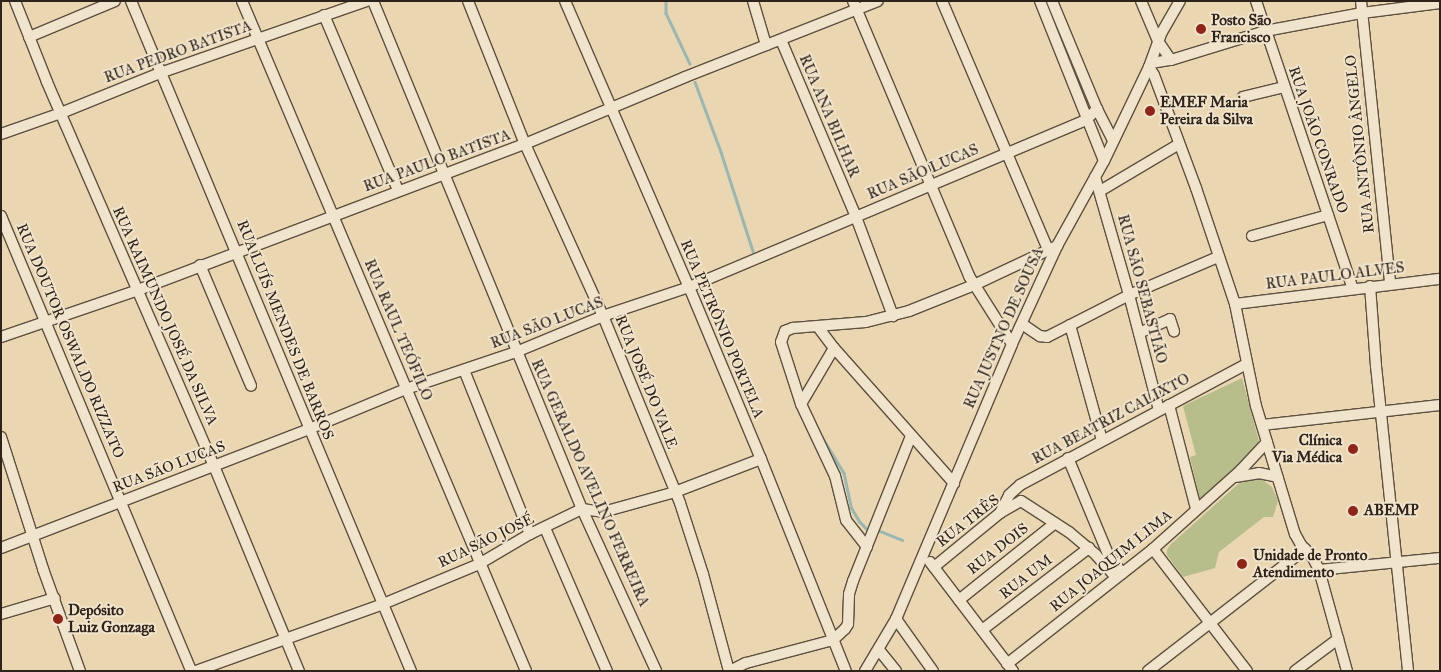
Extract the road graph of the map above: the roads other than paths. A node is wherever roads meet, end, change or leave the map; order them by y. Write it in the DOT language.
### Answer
graph roads {
  1 [pos="15,1"];
  2 [pos="114,1"];
  3 [pos="131,1"];
  4 [pos="242,1"];
  5 [pos="366,1"];
  6 [pos="373,1"];
  7 [pos="468,1"];
  8 [pos="565,1"];
  9 [pos="753,1"];
  10 [pos="878,1"];
  11 [pos="942,1"];
  12 [pos="1052,1"];
  13 [pos="1141,1"];
  14 [pos="1180,1"];
  15 [pos="1256,1"];
  16 [pos="1361,1"];
  17 [pos="1042,2"];
  18 [pos="1440,3"];
  19 [pos="855,6"];
  20 [pos="1362,13"];
  21 [pos="324,15"];
  22 [pos="1265,31"];
  23 [pos="29,37"];
  24 [pos="258,38"];
  25 [pos="780,40"];
  26 [pos="1158,41"];
  27 [pos="766,45"];
  28 [pos="1071,46"];
  29 [pos="1061,50"];
  30 [pos="1172,60"];
  31 [pos="1150,65"];
  32 [pos="160,73"];
  33 [pos="1284,87"];
  34 [pos="1243,98"];
  35 [pos="610,109"];
  36 [pos="1097,109"];
  37 [pos="61,113"];
  38 [pos="1086,120"];
  39 [pos="1,134"];
  40 [pos="1112,140"];
  41 [pos="525,144"];
  42 [pos="1179,144"];
  43 [pos="1007,153"];
  44 [pos="1104,161"];
  45 [pos="445,173"];
  46 [pos="1095,177"];
  47 [pos="929,186"];
  48 [pos="398,190"];
  49 [pos="1100,191"];
  50 [pos="1328,214"];
  51 [pos="334,215"];
  52 [pos="1,216"];
  53 [pos="856,217"];
  54 [pos="1252,236"];
  55 [pos="1052,247"];
  56 [pos="237,252"];
  57 [pos="1218,257"];
  58 [pos="200,265"];
  59 [pos="1440,279"];
  60 [pos="1390,284"];
  61 [pos="974,285"];
  62 [pos="1370,286"];
  63 [pos="689,287"];
  64 [pos="1354,288"];
  65 [pos="138,290"];
  66 [pos="1129,296"];
  67 [pos="1235,304"];
  68 [pos="603,316"];
  69 [pos="893,316"];
  70 [pos="46,321"];
  71 [pos="1022,324"];
  72 [pos="1070,325"];
  73 [pos="818,327"];
  74 [pos="1174,330"];
  75 [pos="1139,333"];
  76 [pos="1,337"];
  77 [pos="1012,344"];
  78 [pos="834,348"];
  79 [pos="516,352"];
  80 [pos="1247,364"];
  81 [pos="464,370"];
  82 [pos="251,386"];
  83 [pos="406,388"];
  84 [pos="801,404"];
  85 [pos="1169,405"];
  86 [pos="1440,405"];
  87 [pos="1159,410"];
  88 [pos="1381,411"];
  89 [pos="1262,424"];
  90 [pos="309,429"];
  91 [pos="911,436"];
  92 [pos="1,437"];
  93 [pos="1102,440"];
  94 [pos="1267,442"];
  95 [pos="1068,458"];
  96 [pos="761,459"];
  97 [pos="214,466"];
  98 [pos="1278,477"];
  99 [pos="1232,478"];
  100 [pos="954,482"];
  101 [pos="675,492"];
  102 [pos="121,502"];
  103 [pos="1196,509"];
  104 [pos="582,510"];
  105 [pos="1000,513"];
  106 [pos="1056,522"];
  107 [pos="545,528"];
  108 [pos="530,534"];
  109 [pos="34,536"];
  110 [pos="867,547"];
  111 [pos="1,548"];
  112 [pos="1088,548"];
  113 [pos="1153,550"];
  114 [pos="1305,550"];
  115 [pos="924,555"];
  116 [pos="1440,558"];
  117 [pos="1396,562"];
  118 [pos="480,564"];
  119 [pos="934,567"];
  120 [pos="1318,570"];
  121 [pos="1119,575"];
  122 [pos="55,598"];
  123 [pos="958,600"];
  124 [pos="382,604"];
  125 [pos="1,614"];
  126 [pos="896,620"];
  127 [pos="1210,622"];
  128 [pos="982,630"];
  129 [pos="285,638"];
  130 [pos="1338,639"];
  131 [pos="833,640"];
  132 [pos="879,650"];
  133 [pos="748,667"];
  134 [pos="1010,667"];
  135 [pos="80,671"];
  136 [pos="191,671"];
  137 [pos="196,671"];
  138 [pos="299,671"];
  139 [pos="411,671"];
  140 [pos="526,671"];
  141 [pos="607,671"];
  142 [pos="656,671"];
  143 [pos="730,671"];
  144 [pos="846,671"];
  145 [pos="865,671"];
  146 [pos="896,671"];
  147 [pos="933,671"];
  148 [pos="1148,671"];
  149 [pos="1247,671"];
  150 [pos="1295,671"];
  151 [pos="1347,671"];
  152 [pos="1408,671"];
  1 -- 23 [label="street, RUA RAIMUNDO JOSÉ DA SILVA"];
  2 -- 23 [label="street"];
  3 -- 32 [label="street, RUA LUÍS MENDES DE BARROS"];
  4 -- 24 [label="street, RUA RAUL TEÓFILO"];
  5 -- 21 [label="street, RUA PEDRO BATISTA"];
  6 -- 45 [label="street, RUA GERALDO AVELINO FERREIRA"];
  7 -- 41 [label="street, RUA JOSÉ DO VALE"];
  8 -- 35 [label="street, RUA PETRÔNIO PORTELA"];
  9 -- 27 [label="street"];
  10 -- 19 [label="street, RUA PAULO BATISTA"];
  11 -- 43 [label="street"];
  12 -- 28 [label="street"];
  13 -- 26 [label="street"];
  14 -- 26 [label="street, RUA JUSTNO DE SOUSA"];
  15 -- 22 [label="street, RUA JOÃO CONRADO"];
  16 -- 20 [label="street, RUA ANTÔNIO ÂNGELO"];
  17 -- 29 [label="street"];
  18 -- 20 [label="street"];
  19 -- 25 [label="street, RUA PAULO BATISTA"];
  19 -- 47 [label="street"];
  20 -- 22 [label="street"];
  20 -- 60 [label="street, RUA ANTÔNIO ÂNGELO"];
  21 -- 24 [label="street, RUA PEDRO BATISTA"];
  21 -- 48 [label="street"];
  22 -- 30 [label="street"];
  22 -- 33 [label="street, RUA JOÃO CONRADO"];
  23 -- 37 [label="street, RUA RAIMUNDO JOSÉ DA SILVA"];
  24 -- 32 [label="street, RUA PEDRO BATISTA"];
  24 -- 51 [label="street, RUA RAUL TEÓFILO"];
  25 -- 27 [label="street, RUA PAULO BATISTA"];
  25 -- 53 [label="street, RUA ANA BILHAR"];
  26 -- 30 [label="street"];
  26 -- 31 [label="street, RUA JUSTNO DE SOUSA"];
  27 -- 35 [label="street, RUA PAULO BATISTA"];
  28 -- 29 [label="street"];
  28 -- 36 [label="street"];
  29 -- 38 [label="street"];
  30 -- 31 [label="street"];
  31 -- 40 [label="street, RUA JUSTNO DE SOUSA"];
  31 -- 42 [label="street"];
  32 -- 37 [label="street, RUA PEDRO BATISTA"];
  32 -- 56 [label="street, RUA LUÍS MENDES DE BARROS"];
  33 -- 34 [label="street"];
  33 -- 50 [label="street, RUA JOÃO CONRADO"];
  35 -- 41 [label="street, RUA PAULO BATISTA"];
  35 -- 63 [label="street, RUA PETRÔNIO PORTELA"];
  36 -- 38 [label="street, RUA SÃO LUCAS"];
  36 -- 40 [label="street"];
  37 -- 39 [label="street, RUA PEDRO BATISTA"];
  37 -- 65 [label="street, RUA RAIMUNDO JOSÉ DA SILVA"];
  38 -- 43 [label="street, RUA SÃO LUCAS"];
  38 -- 44 [label="street"];
  40 -- 44 [label="street, RUA JUSTNO DE SOUSA"];
  41 -- 45 [label="street, RUA PAULO BATISTA"];
  41 -- 68 [label="street, RUA JOSÉ DO VALE"];
  42 -- 49 [label="street"];
  42 -- 57 [label="street"];
  43 -- 47 [label="street, RUA SÃO LUCAS"];
  43 -- 55 [label="street"];
  44 -- 46 [label="street, RUA JUSTNO DE SOUSA"];
  45 -- 48 [label="street, RUA PAULO BATISTA"];
  45 -- 79 [label="street, RUA GERALDO AVELINO FERREIRA"];
  46 -- 49 [label="street, RUA SÃO SEBASTIÃO"];
  46 -- 55 [label="street, RUA JUSTNO DE SOUSA"];
  47 -- 53 [label="street, RUA SÃO LUCAS"];
  47 -- 61 [label="street"];
  48 -- 51 [label="street, RUA PAULO BATISTA"];
  49 -- 66 [label="street, RUA SÃO SEBASTIÃO"];
  50 -- 54 [label="street"];
  50 -- 64 [label="street, RUA JOÃO CONRADO"];
  51 -- 56 [label="street, RUA PAULO BATISTA"];
  51 -- 83 [label="street, RUA RAUL TEÓFILO"];
  52 -- 70 [label="street, RUA DOUTOR OSWALDO RIZZATO"];
  53 -- 63 [label="street, RUA SÃO LUCAS"];
  53 -- 69 [label="street, RUA ANA BILHAR"];
  55 -- 61 [label="street"];
  55 -- 71 [label="street, RUA JUSTNO DE SOUSA"];
  56 -- 58 [label="street, RUA PAULO BATISTA"];
  56 -- 90 [label="street, RUA LUÍS MENDES DE BARROS"];
  57 -- 66 [label="street"];
  57 -- 67 [label="street"];
  58 -- 65 [label="street, RUA PAULO BATISTA"];
  58 -- 82 [label="street"];
  59 -- 60 [label="street, RUA PAULO ALVES"];
  60 -- 62 [label="street, RUA PAULO ALVES"];
  61 -- 69 [label="street"];
  61 -- 77 [label="street"];
  62 -- 64 [label="street, RUA PAULO ALVES"];
  62 -- 88 [label="street"];
  63 -- 68 [label="street, RUA SÃO LUCAS"];
  63 -- 96 [label="street, RUA PETRÔNIO PORTELA"];
  64 -- 67 [label="street, RUA PAULO ALVES"];
  65 -- 70 [label="street, RUA PAULO BATISTA"];
  65 -- 97 [label="street, RUA RAIMUNDO JOSÉ DA SILVA"];
  66 -- 72 [label="street"];
  66 -- 75 [label="street, RUA SÃO SEBASTIÃO"];
  67 -- 80 [label="street"];
  68 -- 79 [label="street, RUA SÃO LUCAS"];
  68 -- 101 [label="street, RUA JOSÉ DO VALE"];
  69 -- 73 [label="street"];
  70 -- 76 [label="street, RUA PAULO BATISTA"];
  70 -- 102 [label="street, RUA DOUTOR OSWALDO RIZZATO"];
  71 -- 72 [label="street"];
  71 -- 77 [label="street, RUA JUSTNO DE SOUSA"];
  72 -- 93 [label="street"];
  73 -- 78 [label="street"];
  73 -- 84 [label="street"];
  74 -- 75 [label="street"];
  75 -- 87 [label="street, RUA SÃO SEBASTIÃO"];
  77 -- 100 [label="street, RUA JUSTNO DE SOUSA"];
  78 -- 84 [label="street"];
  78 -- 91 [label="street"];
  79 -- 81 [label="street, RUA SÃO LUCAS"];
  79 -- 104 [label="street, RUA GERALDO AVELINO FERREIRA"];
  80 -- 85 [label="street, RUA BEATRIZ CALIXTO"];
  80 -- 89 [label="street"];
  81 -- 83 [label="street, RUA SÃO LUCAS"];
  81 -- 108 [label="street"];
  83 -- 90 [label="street, RUA SÃO LUCAS"];
  83 -- 118 [label="street, RUA RAUL TEÓFILO"];
  84 -- 110 [label="street"];
  85 -- 87 [label="street, RUA BEATRIZ CALIXTO"];
  85 -- 103 [label="street"];
  86 -- 88 [label="street"];
  87 -- 93 [label="street, RUA BEATRIZ CALIXTO"];
  88 -- 89 [label="street"];
  88 -- 117 [label="street"];
  89 -- 94 [label="street"];
  90 -- 97 [label="street, RUA SÃO LUCAS"];
  90 -- 124 [label="street, RUA LUÍS MENDES DE BARROS"];
  91 -- 100 [label="street"];
  91 -- 110 [label="street"];
  92 -- 109 [label="street"];
  93 -- 95 [label="street, RUA BEATRIZ CALIXTO"];
  94 -- 98 [label="street"];
  94 -- 99 [label="street, RUA JOAQUIM LIMA"];
  95 -- 105 [label="street, RUA BEATRIZ CALIXTO"];
  95 -- 121 [label="street"];
  96 -- 101 [label="street, RUA SÃO JOSÉ"];
  96 -- 131 [label="street, RUA PETRÔNIO PORTELA"];
  97 -- 102 [label="street, RUA SÃO LUCAS"];
  97 -- 129 [label="street, RUA RAIMUNDO JOSÉ DA SILVA"];
  98 -- 99 [label="street"];
  98 -- 114 [label="street"];
  99 -- 103 [label="street, RUA JOAQUIM LIMA"];
  100 -- 115 [label="street, RUA JUSTNO DE SOUSA"];
  101 -- 104 [label="street, RUA SÃO JOSÉ"];
  101 -- 143 [label="street, RUA JOSÉ DO VALE"];
  102 -- 109 [label="street, RUA SÃO LUCAS"];
  102 -- 136 [label="street, RUA DOUTOR OSWALDO RIZZATO"];
  103 -- 113 [label="street, RUA JOAQUIM LIMA"];
  104 -- 107 [label="street, RUA SÃO JOSÉ"];
  104 -- 142 [label="street, RUA GERALDO AVELINO FERREIRA"];
  105 -- 106 [label="street, RUA TRÊS"];
  105 -- 119 [label="street, RUA TRÊS"];
  106 -- 112 [label="street"];
  106 -- 123 [label="street, RUA DOIS"];
  107 -- 108 [label="street, RUA SÃO JOSÉ"];
  107 -- 141 [label="street"];
  108 -- 118 [label="street, RUA SÃO JOSÉ"];
  109 -- 111 [label="street, RUA SÃO LUCAS"];
  109 -- 122 [label="street"];
  110 -- 131 [label="street"];
  112 -- 121 [label="street"];
  112 -- 128 [label="street, RUA UM"];
  113 -- 121 [label="street, RUA JOAQUIM LIMA"];
  113 -- 127 [label="street"];
  114 -- 120 [label="street"];
  114 -- 127 [label="street"];
  115 -- 119 [label="street"];
  115 -- 126 [label="street, RUA JUSTNO DE SOUSA"];
  116 -- 117 [label="street"];
  117 -- 120 [label="street"];
  117 -- 152 [label="street"];
  118 -- 124 [label="street, RUA SÃO JOSÉ"];
  118 -- 140 [label="street, RUA RAUL TEÓFILO"];
  119 -- 123 [label="street"];
  120 -- 130 [label="street"];
  121 -- 134 [label="street, RUA JOAQUIM LIMA"];
  122 -- 125 [label="street"];
  122 -- 135 [label="street"];
  123 -- 128 [label="street"];
  124 -- 129 [label="street, RUA SÃO JOSÉ"];
  124 -- 139 [label="street, RUA LUÍS MENDES DE BARROS"];
  126 -- 132 [label="street, RUA JUSTNO DE SOUSA"];
  126 -- 147 [label="street"];
  127 -- 148 [label="street"];
  127 -- 149 [label="street"];
  128 -- 134 [label="street"];
  129 -- 137 [label="street, RUA SÃO JOSÉ"];
  129 -- 138 [label="street, RUA RAIMUNDO JOSÉ DA SILVA"];
  130 -- 150 [label="street"];
  130 -- 151 [label="street"];
  131 -- 133 [label="street"];
  131 -- 144 [label="street, RUA PETRÔNIO PORTELA"];
  132 -- 145 [label="street, RUA JUSTNO DE SOUSA"];
  132 -- 146 [label="street"];
  133 -- 143 [label="street"];
}
